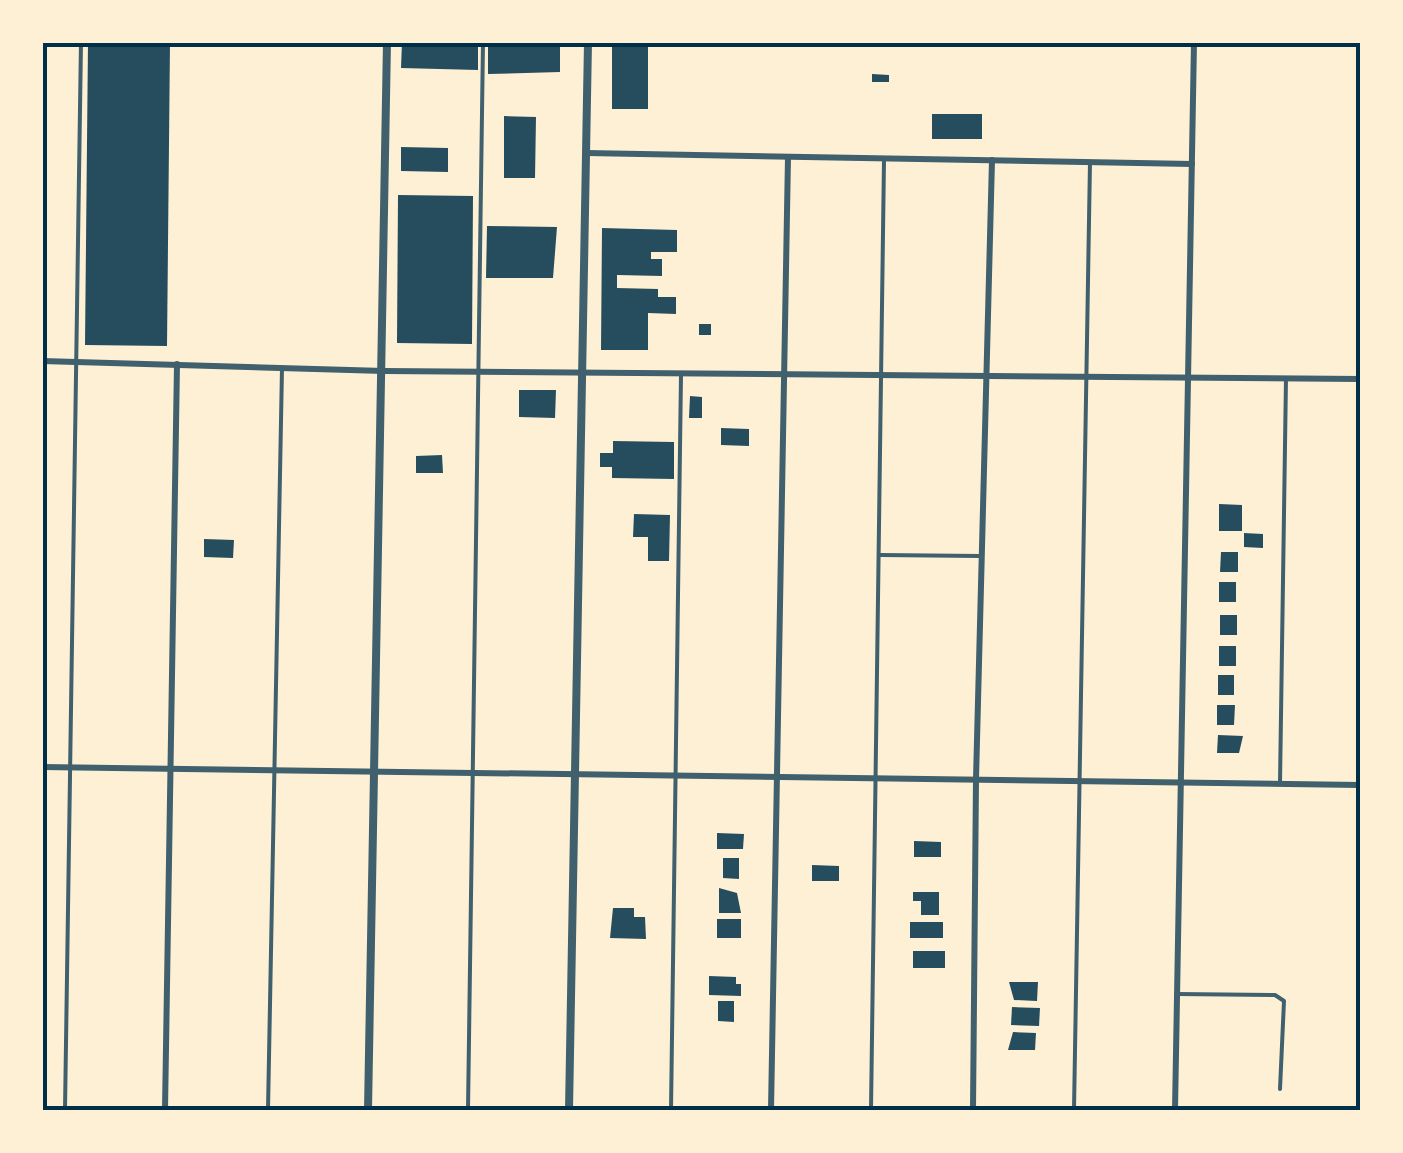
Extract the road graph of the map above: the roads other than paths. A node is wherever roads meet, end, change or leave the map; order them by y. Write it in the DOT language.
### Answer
graph roads {
  1 [pos="81,42"];
  2 [pos="387,42"];
  3 [pos="483,42"];
  4 [pos="588,42"];
  5 [pos="1194,42"];
  6 [pos="586,153"];
  7 [pos="788,157"];
  8 [pos="884,158"];
  9 [pos="992,160"];
  10 [pos="1090,162"];
  11 [pos="1192,164"];
  12 [pos="42,361"];
  13 [pos="76,362"];
  14 [pos="177,364"];
  15 [pos="282,368"];
  16 [pos="384,371"];
  17 [pos="479,372"];
  18 [pos="584,373"];
  19 [pos="681,374"];
  20 [pos="787,375"];
  21 [pos="882,376"];
  22 [pos="987,376"];
  23 [pos="1086,376"];
  24 [pos="1186,377"];
  25 [pos="1286,378"];
  26 [pos="1360,379"];
  27 [pos="880,555"];
  28 [pos="983,556"];
  29 [pos="42,767"];
  30 [pos="68,767"];
  31 [pos="171,768"];
  32 [pos="272,769"];
  33 [pos="372,770"];
  34 [pos="474,772"];
  35 [pos="575,774"];
  36 [pos="677,776"];
  37 [pos="777,777"];
  38 [pos="877,778"];
  39 [pos="976,778"];
  40 [pos="1080,780"];
  41 [pos="1178,781"];
  42 [pos="1280,784"];
  43 [pos="1360,785"];
  44 [pos="1176,994"];
  45 [pos="1280,1089"];
  46 [pos="65,1110"];
  47 [pos="166,1110"];
  48 [pos="268,1110"];
  49 [pos="368,1110"];
  50 [pos="468,1110"];
  51 [pos="569,1110"];
  52 [pos="671,1110"];
  53 [pos="771,1110"];
  54 [pos="871,1110"];
  55 [pos="974,1110"];
  56 [pos="1074,1110"];
  57 [pos="1175,1110"];
  1 -- 13 [label="lane"];
  2 -- 16 [label="street"];
  3 -- 17 [label="lane"];
  4 -- 6 [label="street"];
  5 -- 11 [label="street"];
  6 -- 7 [label="street"];
  6 -- 18 [label="street"];
  7 -- 8 [label="street"];
  7 -- 20 [label="street"];
  8 -- 9 [label="street"];
  8 -- 21 [label="lane"];
  9 -- 10 [label="street"];
  9 -- 22 [label="street"];
  10 -- 11 [label="street"];
  10 -- 23 [label="lane"];
  11 -- 24 [label="street"];
  12 -- 13 [label="street"];
  13 -- 14 [label="street"];
  13 -- 30 [label="lane"];
  14 -- 15 [label="street"];
  14 -- 31 [label="street"];
  15 -- 16 [label="street"];
  15 -- 32 [label="lane"];
  16 -- 17 [label="street"];
  16 -- 33 [label="street"];
  17 -- 18 [label="street"];
  17 -- 34 [label="lane"];
  18 -- 19 [label="street"];
  18 -- 35 [label="street"];
  19 -- 20 [label="street"];
  19 -- 36 [label="lane"];
  20 -- 21 [label="street"];
  20 -- 37 [label="street"];
  21 -- 22 [label="street"];
  21 -- 27 [label="lane"];
  22 -- 23 [label="street"];
  22 -- 28 [label="street"];
  23 -- 24 [label="street"];
  23 -- 40 [label="lane"];
  24 -- 25 [label="street"];
  24 -- 41 [label="street"];
  25 -- 26 [label="street"];
  25 -- 42 [label="lane"];
  27 -- 28 [label="lane"];
  27 -- 38 [label="lane"];
  28 -- 39 [label="street"];
  29 -- 30 [label="street"];
  30 -- 31 [label="street"];
  30 -- 46 [label="lane"];
  31 -- 32 [label="street"];
  31 -- 47 [label="street"];
  32 -- 33 [label="street"];
  32 -- 48 [label="lane"];
  33 -- 34 [label="street"];
  33 -- 49 [label="street"];
  34 -- 35 [label="street"];
  34 -- 50 [label="lane"];
  35 -- 36 [label="street"];
  35 -- 51 [label="street"];
  36 -- 37 [label="street"];
  36 -- 52 [label="lane"];
  37 -- 38 [label="street"];
  37 -- 53 [label="street"];
  38 -- 39 [label="street"];
  38 -- 54 [label="lane"];
  39 -- 40 [label="street"];
  39 -- 55 [label="street"];
  40 -- 41 [label="street"];
  40 -- 56 [label="lane"];
  41 -- 42 [label="street"];
  41 -- 44 [label="street"];
  42 -- 43 [label="street"];
  44 -- 45 [label="lane"];
  44 -- 57 [label="street"];
}
